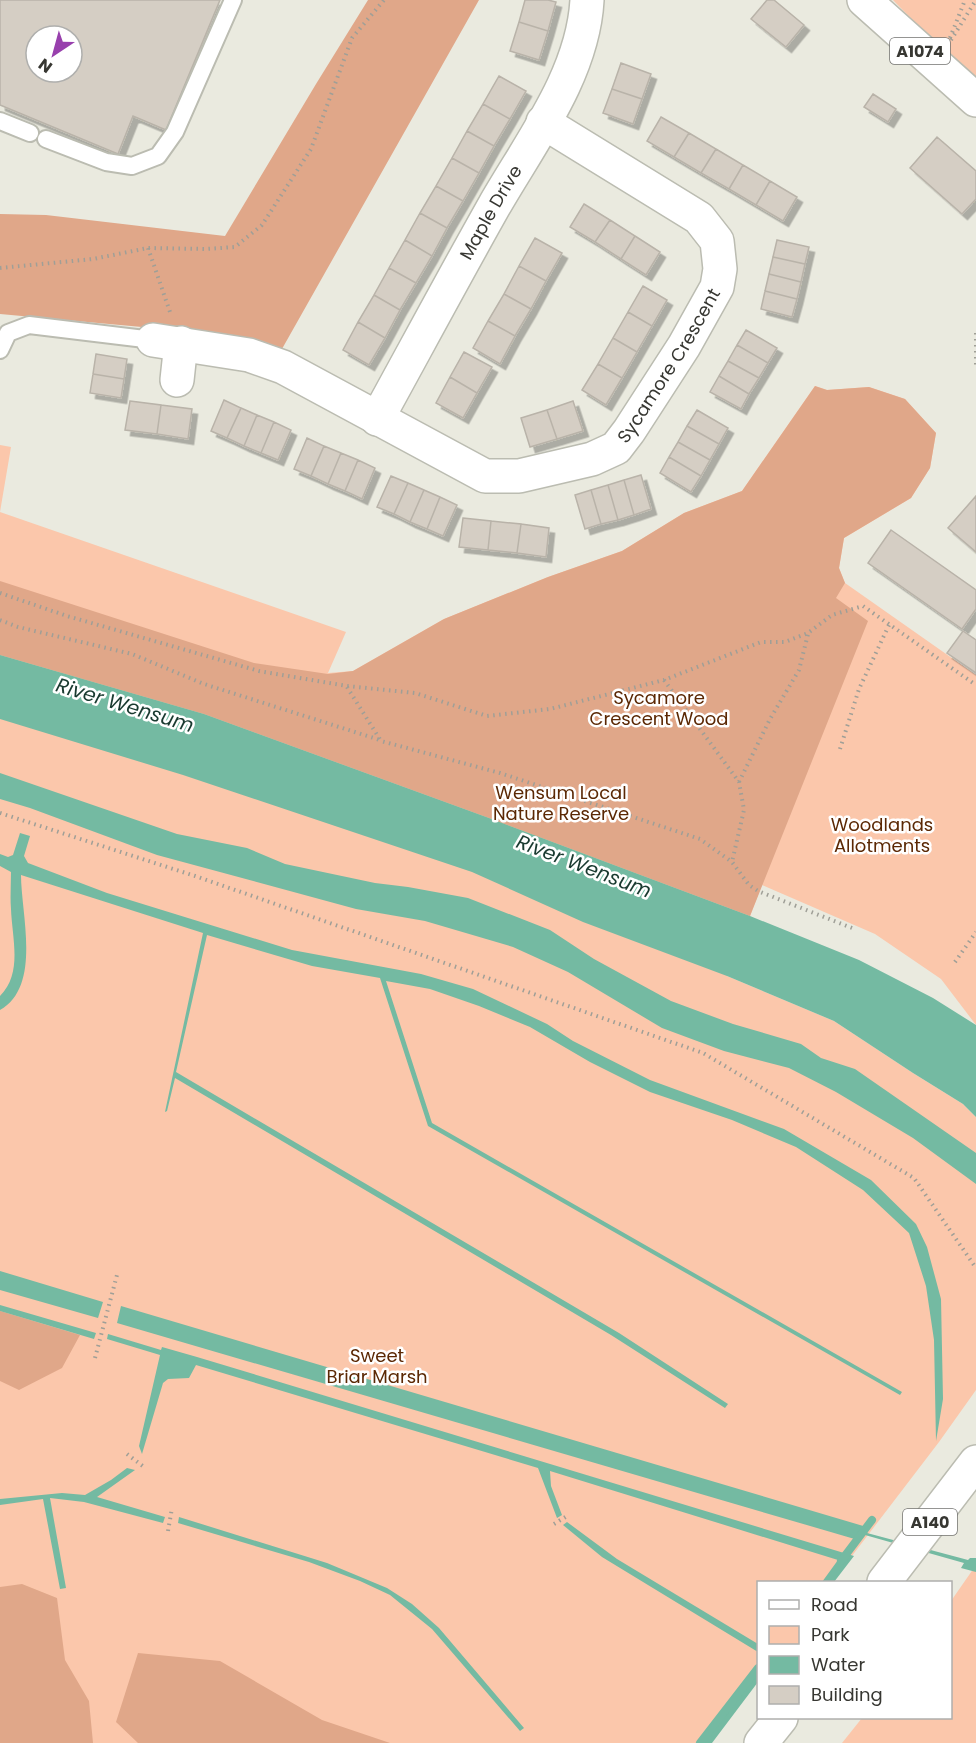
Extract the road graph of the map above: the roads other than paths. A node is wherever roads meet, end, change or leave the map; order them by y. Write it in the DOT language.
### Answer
graph roads {
  1 [pos="233,0"];
  2 [pos="587,0"];
  3 [pos="864,0"];
  4 [pos="976,100"];
  5 [pos="0,121"];
  6 [pos="543,122"];
  7 [pos="167,342"];
  8 [pos="0,350"];
  9 [pos="177,380"];
  10 [pos="377,419"];
  11 [pos="976,1462"];
  12 [pos="885,1581"];
  13 [pos="780,1719"];
  14 [pos="761,1743"];
  1 -- 5 [label="lane"];
  2 -- 6 [label="main road, Maple Drive"];
  3 -- 4 [label="main road, A1074"];
  6 -- 10 [label="main road, Maple Drive"];
  6 -- 10 [label="main road, Sycamore Crescent"];
  7 -- 8 [label="lane, Sycamore Crescent"];
  7 -- 9 [label="main road"];
  7 -- 10 [label="main road, Sycamore Crescent"];
  11 -- 12 [label="main road, A140"];
  13 -- 14 [label="main road"];
}
